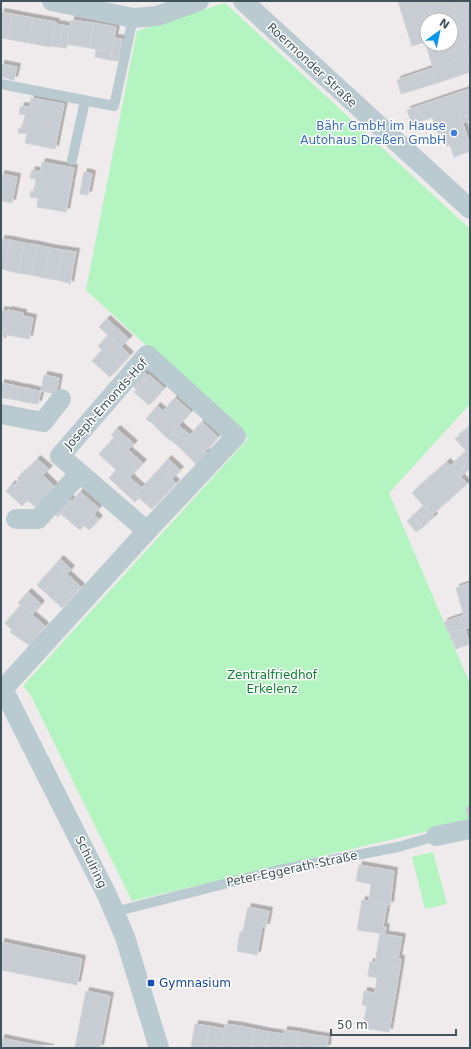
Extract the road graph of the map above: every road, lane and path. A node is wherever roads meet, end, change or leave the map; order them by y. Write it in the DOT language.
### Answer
graph roads {
  1 [pos="52,1"];
  2 [pos="199,1"];
  3 [pos="243,1"];
  4 [pos="133,18"];
  5 [pos="1,84"];
  6 [pos="85,101"];
  7 [pos="72,160"];
  8 [pos="470,209"];
  9 [pos="60,399"];
  10 [pos="1,414"];
  11 [pos="80,474"];
  12 [pos="16,519"];
  13 [pos="147,531"];
  14 [pos="2,690"];
  15 [pos="470,829"];
  16 [pos="436,836"];
  17 [pos="114,912"];
  18 [pos="159,1048"];
  1 -- 4 [label="street"];
  2 -- 4 [label="street"];
  3 -- 8 [label="street, Roermonder Straße"];
  4 -- 6 [label="lane"];
  5 -- 6 [label="lane"];
  6 -- 7 [label="lane"];
  9 -- 10 [label="street"];
  11 -- 12 [label="street"];
  11 -- 13 [label="street, Joseph-Emonds-Hof"];
  11 -- 13 [label="street, Joseph-Emonds-Hof"];
  13 -- 14 [label="street, Joseph-Emonds-Hof"];
  14 -- 17 [label="street, Schulring"];
  15 -- 16 [label="street, Peter-Eggerath-Straße"];
  16 -- 17 [label="lane, Peter-Eggerath-Straße"];
  17 -- 18 [label="street, Schulring"];
}
